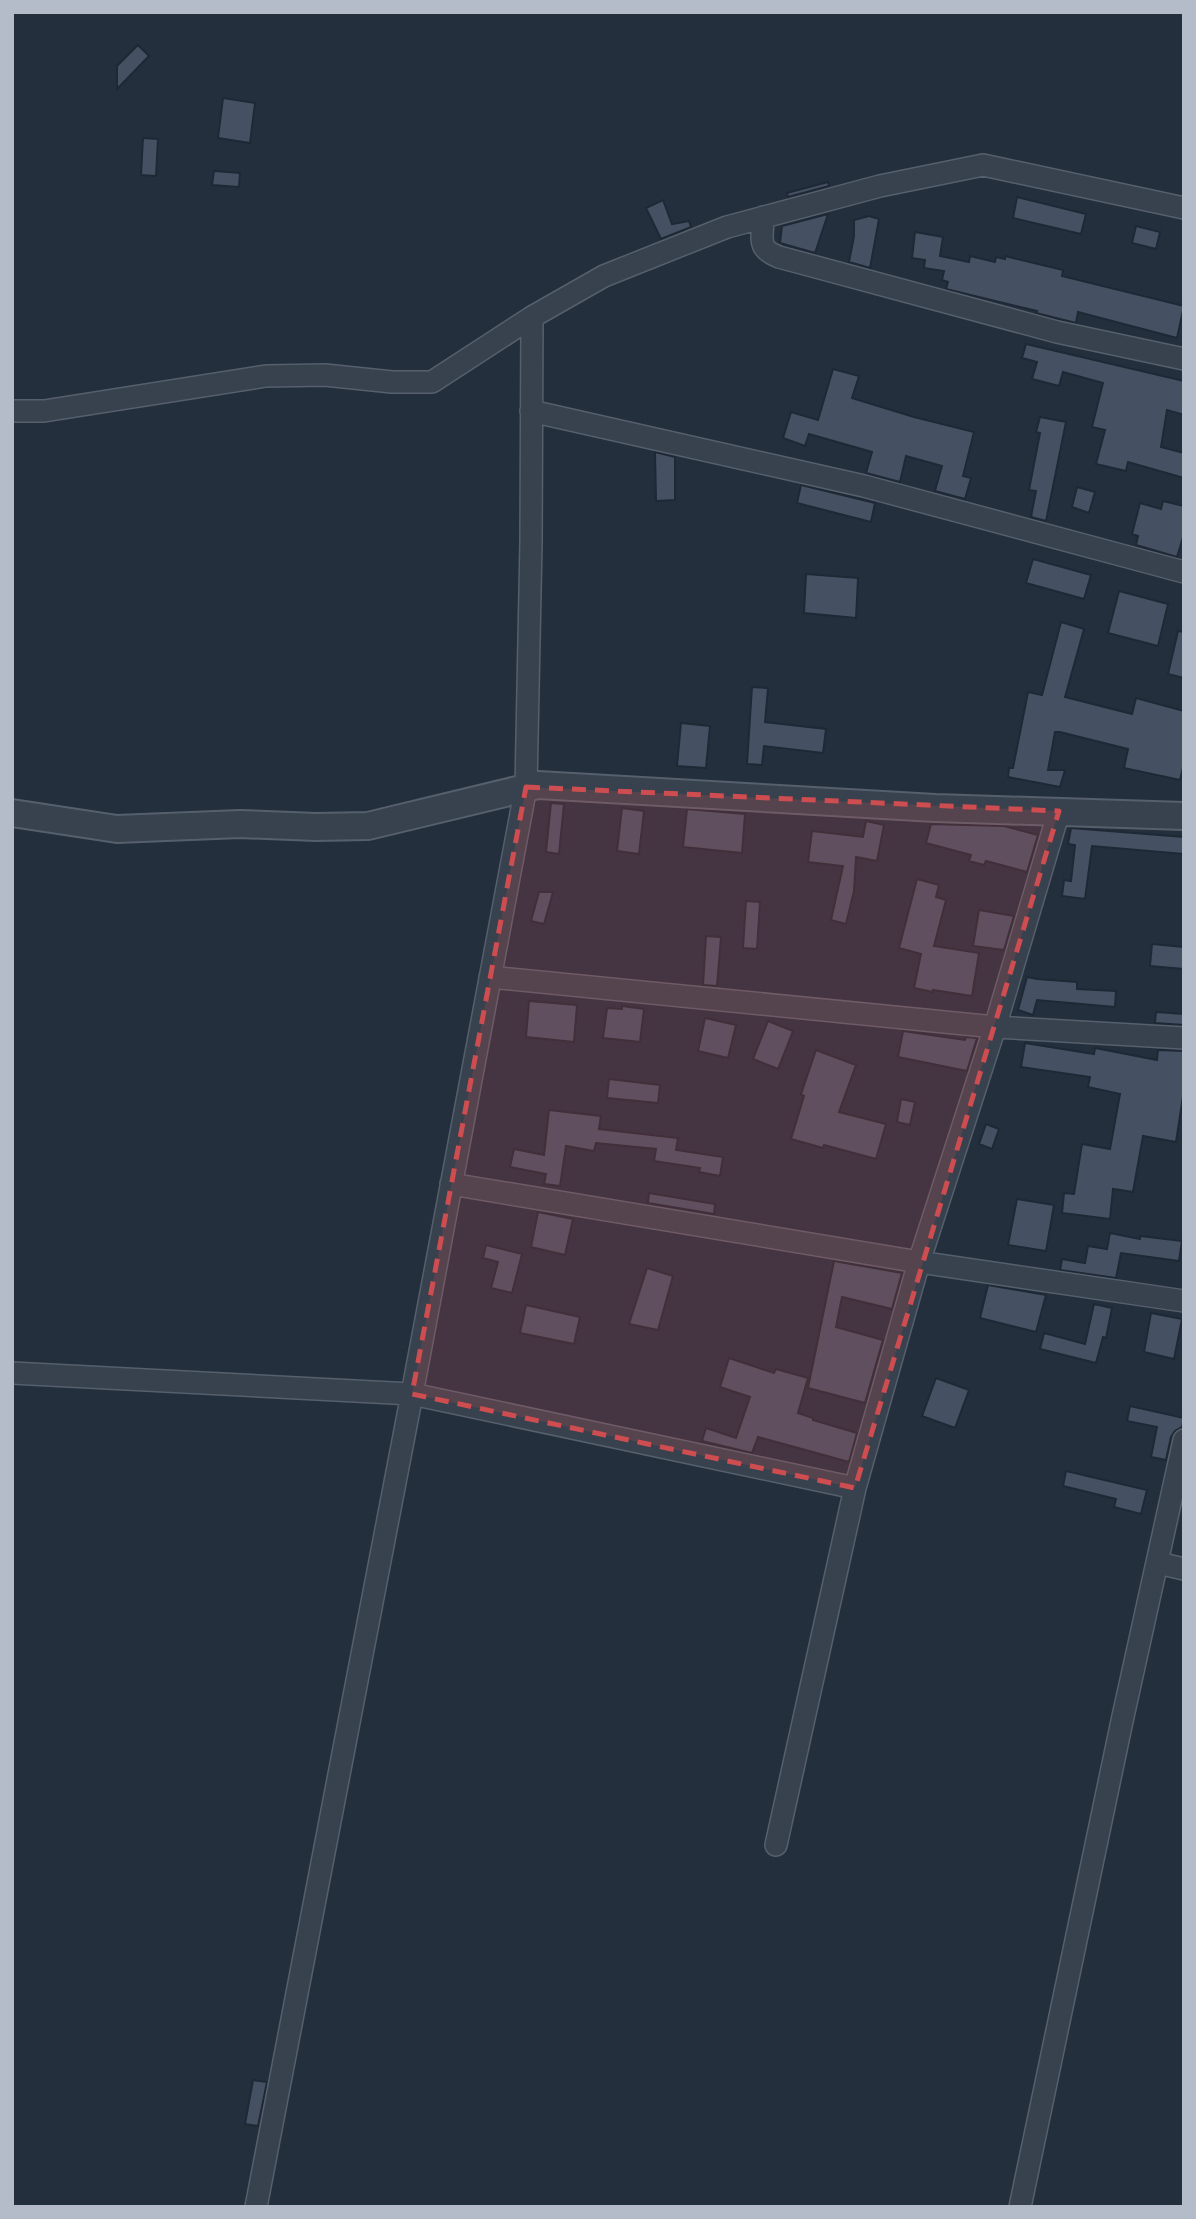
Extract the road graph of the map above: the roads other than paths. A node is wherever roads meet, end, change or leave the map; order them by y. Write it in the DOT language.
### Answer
graph roads {
  1 [pos="1184,208"];
  2 [pos="763,217"];
  3 [pos="532,317"];
  4 [pos="1184,359"];
  5 [pos="12,411"];
  6 [pos="531,411"];
  7 [pos="1184,572"];
  8 [pos="526,787"];
  9 [pos="1059,811"];
  10 [pos="12,813"];
  11 [pos="1184,816"];
  12 [pos="490,977"];
  13 [pos="995,1027"];
  14 [pos="1184,1038"];
  15 [pos="451,1184"];
  16 [pos="919,1262"];
  17 [pos="1184,1301"];
  18 [pos="12,1373"];
  19 [pos="412,1394"];
  20 [pos="1184,1440"];
  21 [pos="855,1488"];
  22 [pos="1158,1563"];
  23 [pos="1184,1569"];
  24 [pos="776,1845"];
  25 [pos="256,2207"];
  26 [pos="1020,2207"];
  1 -- 2 [label="street"];
  2 -- 3 [label="street"];
  2 -- 4 [label="street"];
  3 -- 5 [label="street"];
  3 -- 6 [label="street"];
  6 -- 7 [label="street"];
  6 -- 8 [label="street"];
  8 -- 9 [label="street"];
  8 -- 10 [label="street"];
  8 -- 12 [label="street"];
  9 -- 11 [label="street"];
  9 -- 13 [label="street"];
  12 -- 13 [label="street"];
  12 -- 15 [label="street"];
  13 -- 14 [label="street"];
  13 -- 16 [label="street"];
  15 -- 16 [label="street"];
  15 -- 19 [label="street"];
  16 -- 17 [label="street"];
  16 -- 21 [label="street"];
  18 -- 19 [label="street"];
  19 -- 21 [label="street"];
  19 -- 25 [label="street"];
  20 -- 22 [label="street"];
  21 -- 24 [label="street"];
  22 -- 23 [label="street"];
  22 -- 26 [label="street"];
}
